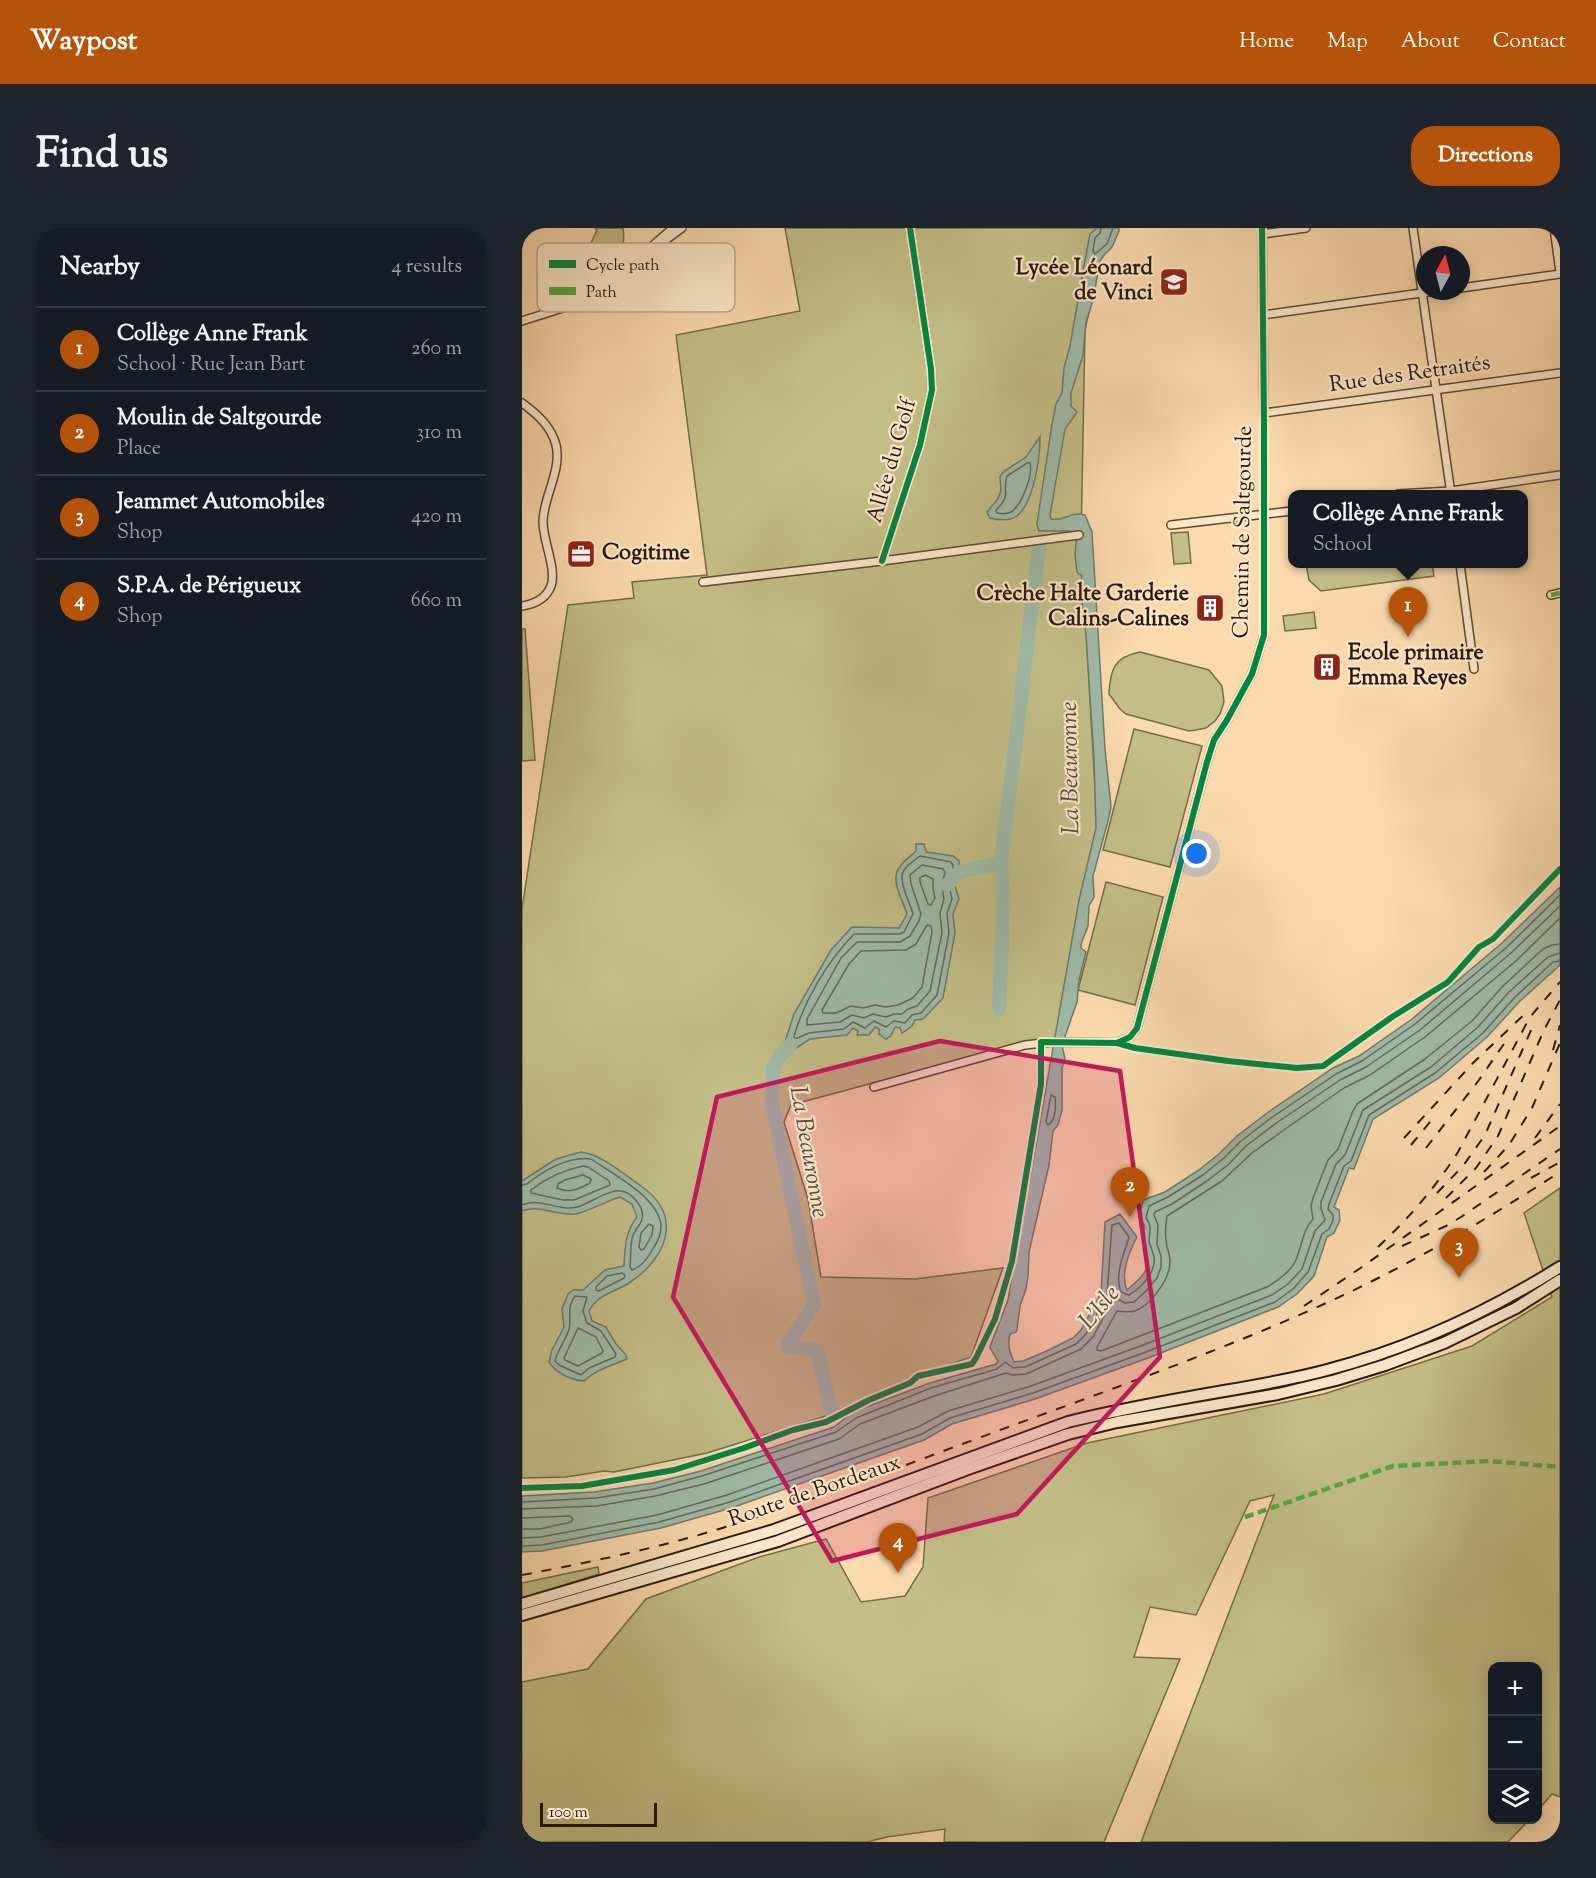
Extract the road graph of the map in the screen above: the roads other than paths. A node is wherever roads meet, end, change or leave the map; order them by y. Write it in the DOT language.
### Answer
graph roads {
  1 [pos="673,228"];
  2 [pos="682,228"];
  3 [pos="910,228"];
  4 [pos="1306,228"];
  5 [pos="1413,228"];
  6 [pos="1554,228"];
  7 [pos="1262,231"];
  8 [pos="656,243"];
  9 [pos="660,243"];
  10 [pos="1416,250"];
  11 [pos="1560,273"];
  12 [pos="1470,287"];
  13 [pos="1416,294"];
  14 [pos="1423,300"];
  15 [pos="550,312"];
  16 [pos="1263,315"];
  17 [pos="522,321"];
  18 [pos="1560,373"];
  19 [pos="1436,390"];
  20 [pos="522,403"];
  21 [pos="1264,413"];
  22 [pos="1560,475"];
  23 [pos="1451,490"];
  24 [pos="1469,490"];
  25 [pos="1288,512"];
  26 [pos="1265,515"];
  27 [pos="1171,525"];
  28 [pos="1079,535"];
  29 [pos="882,561"];
  30 [pos="1461,568"];
  31 [pos="703,582"];
  32 [pos="1560,593"];
  33 [pos="1551,595"];
  34 [pos="522,606"];
  35 [pos="1474,669"];
  36 [pos="874,1087"];
  37 [pos="1560,1267"];
  38 [pos="1560,1280"];
  39 [pos="522,1604"];
  40 [pos="522,1615"];
  1 -- 8 [label="street"];
  2 -- 9 [label="street"];
  3 -- 29 [label="street, Allée du Golf"];
  4 -- 7 [label="street"];
  5 -- 10 [label="street"];
  6 -- 11 [label="street"];
  7 -- 16 [label="street, Chemin de Saltgourde"];
  11 -- 12 [label="street"];
  13 -- 16 [label="street"];
  14 -- 19 [label="street"];
  15 -- 17 [label="street"];
  16 -- 21 [label="street, Chemin de Saltgourde"];
  18 -- 19 [label="street, Rue des Retraités"];
  19 -- 21 [label="street, Rue des Retraités"];
  19 -- 23 [label="street"];
  20 -- 34 [label="street"];
  21 -- 26 [label="street, Chemin de Saltgourde"];
  22 -- 24 [label="street"];
  25 -- 26 [label="street"];
  26 -- 27 [label="street"];
  26 -- 36 [label="street, Chemin de Saltgourde"];
  28 -- 29 [label="street"];
  29 -- 31 [label="street"];
  30 -- 35 [label="street"];
  32 -- 33 [label="street"];
  37 -- 39 [label="main road, Route de Bordeaux"];
  38 -- 40 [label="main road, Route de Bordeaux"];
}
